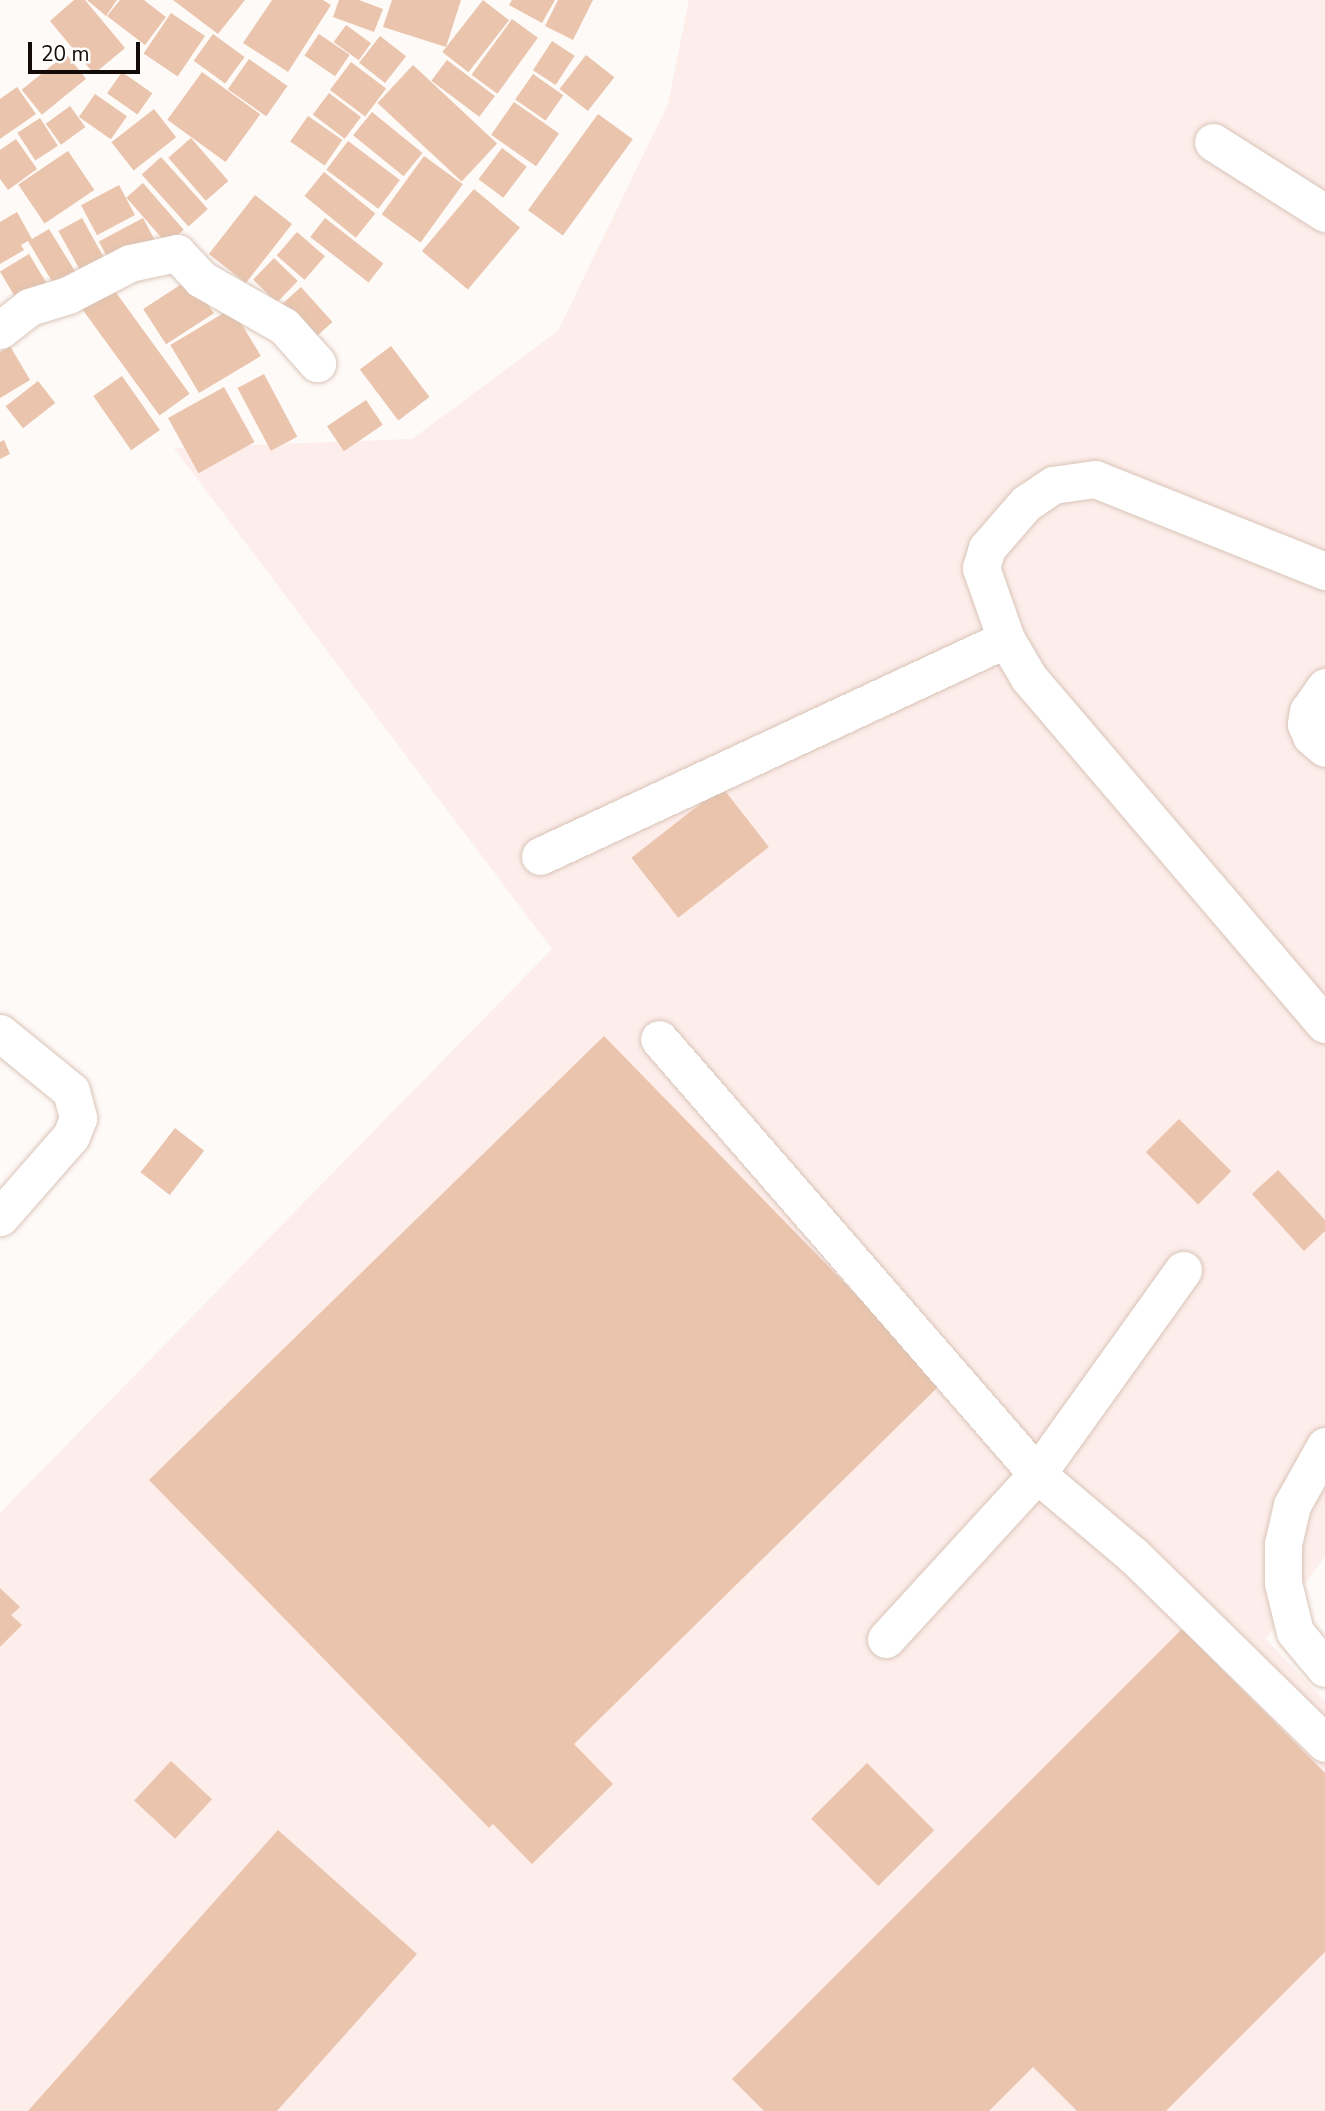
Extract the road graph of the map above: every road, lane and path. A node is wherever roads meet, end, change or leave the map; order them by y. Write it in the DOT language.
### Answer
graph roads {
  1 [pos="1213,142"];
  2 [pos="1325,212"];
  3 [pos="0,330"];
  4 [pos="317,363"];
  5 [pos="1325,571"];
  6 [pos="1006,639"];
  7 [pos="1325,687"];
  8 [pos="1325,748"];
  9 [pos="540,856"];
  10 [pos="1325,1024"];
  11 [pos="0,1033"];
  12 [pos="659,1039"];
  13 [pos="0,1217"];
  14 [pos="1183,1270"];
  15 [pos="1325,1446"];
  16 [pos="1037,1474"];
  17 [pos="886,1639"];
  18 [pos="1325,1668"];
  19 [pos="1325,1743"];
  1 -- 2 [label="street"];
  3 -- 4 [label="street"];
  5 -- 6 [label="street"];
  6 -- 9 [label="street"];
  6 -- 10 [label="street"];
  7 -- 8 [label="street"];
  11 -- 13 [label="street"];
  12 -- 16 [label="street"];
  14 -- 16 [label="street"];
  15 -- 18 [label="street"];
  16 -- 17 [label="street"];
  16 -- 19 [label="street"];
}
